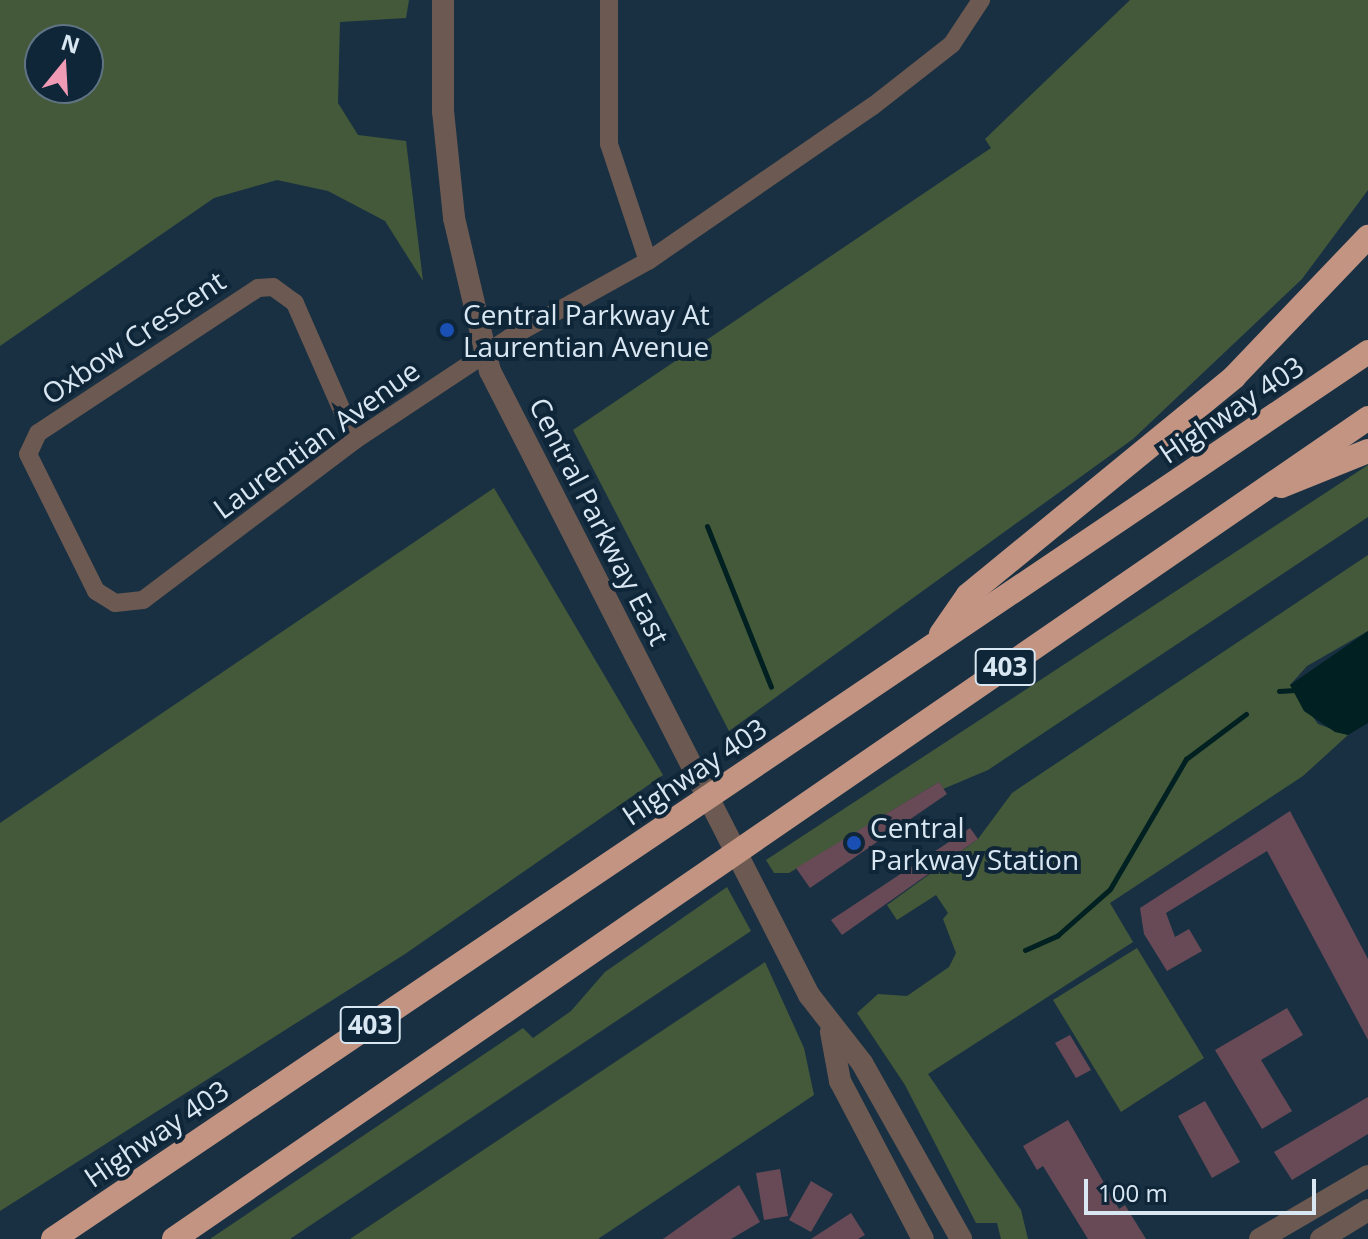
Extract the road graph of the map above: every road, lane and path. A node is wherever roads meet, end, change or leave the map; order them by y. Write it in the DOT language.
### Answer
graph roads {
  1 [pos="443,0"];
  2 [pos="609,0"];
  3 [pos="981,0"];
  4 [pos="1368,237"];
  5 [pos="648,261"];
  6 [pos="1368,352"];
  7 [pos="484,354"];
  8 [pos="1368,418"];
  9 [pos="355,440"];
  10 [pos="1368,451"];
  11 [pos="37,474"];
  12 [pos="1255,494"];
  13 [pos="933,646"];
  14 [pos="831,1031"];
  15 [pos="1368,1176"];
  16 [pos="1368,1210"];
  17 [pos="53,1239"];
  18 [pos="174,1239"];
  19 [pos="923,1239"];
  20 [pos="961,1239"];
  21 [pos="1260,1239"];
  22 [pos="1321,1239"];
  1 -- 7 [label="street, Central Parkway East"];
  2 -- 5 [label="street"];
  3 -- 5 [label="street, Laurentian Avenue"];
  4 -- 13 [label="highway"];
  5 -- 7 [label="street, Laurentian Avenue"];
  6 -- 13 [label="highway, Highway 403 / 403"];
  7 -- 9 [label="street, Laurentian Avenue"];
  7 -- 14 [label="street, Central Parkway East"];
  8 -- 12 [label="highway, 403"];
  9 -- 11 [label="street, Laurentian Avenue"];
  9 -- 11 [label="street, Oxbow Crescent"];
  10 -- 12 [label="highway"];
  12 -- 18 [label="highway, 403"];
  13 -- 17 [label="highway, Highway 403 / 403"];
  14 -- 19 [label="street, Central Parkway East"];
  14 -- 20 [label="street, Central Parkway East"];
  15 -- 21 [label="street"];
  16 -- 22 [label="street"];
}
